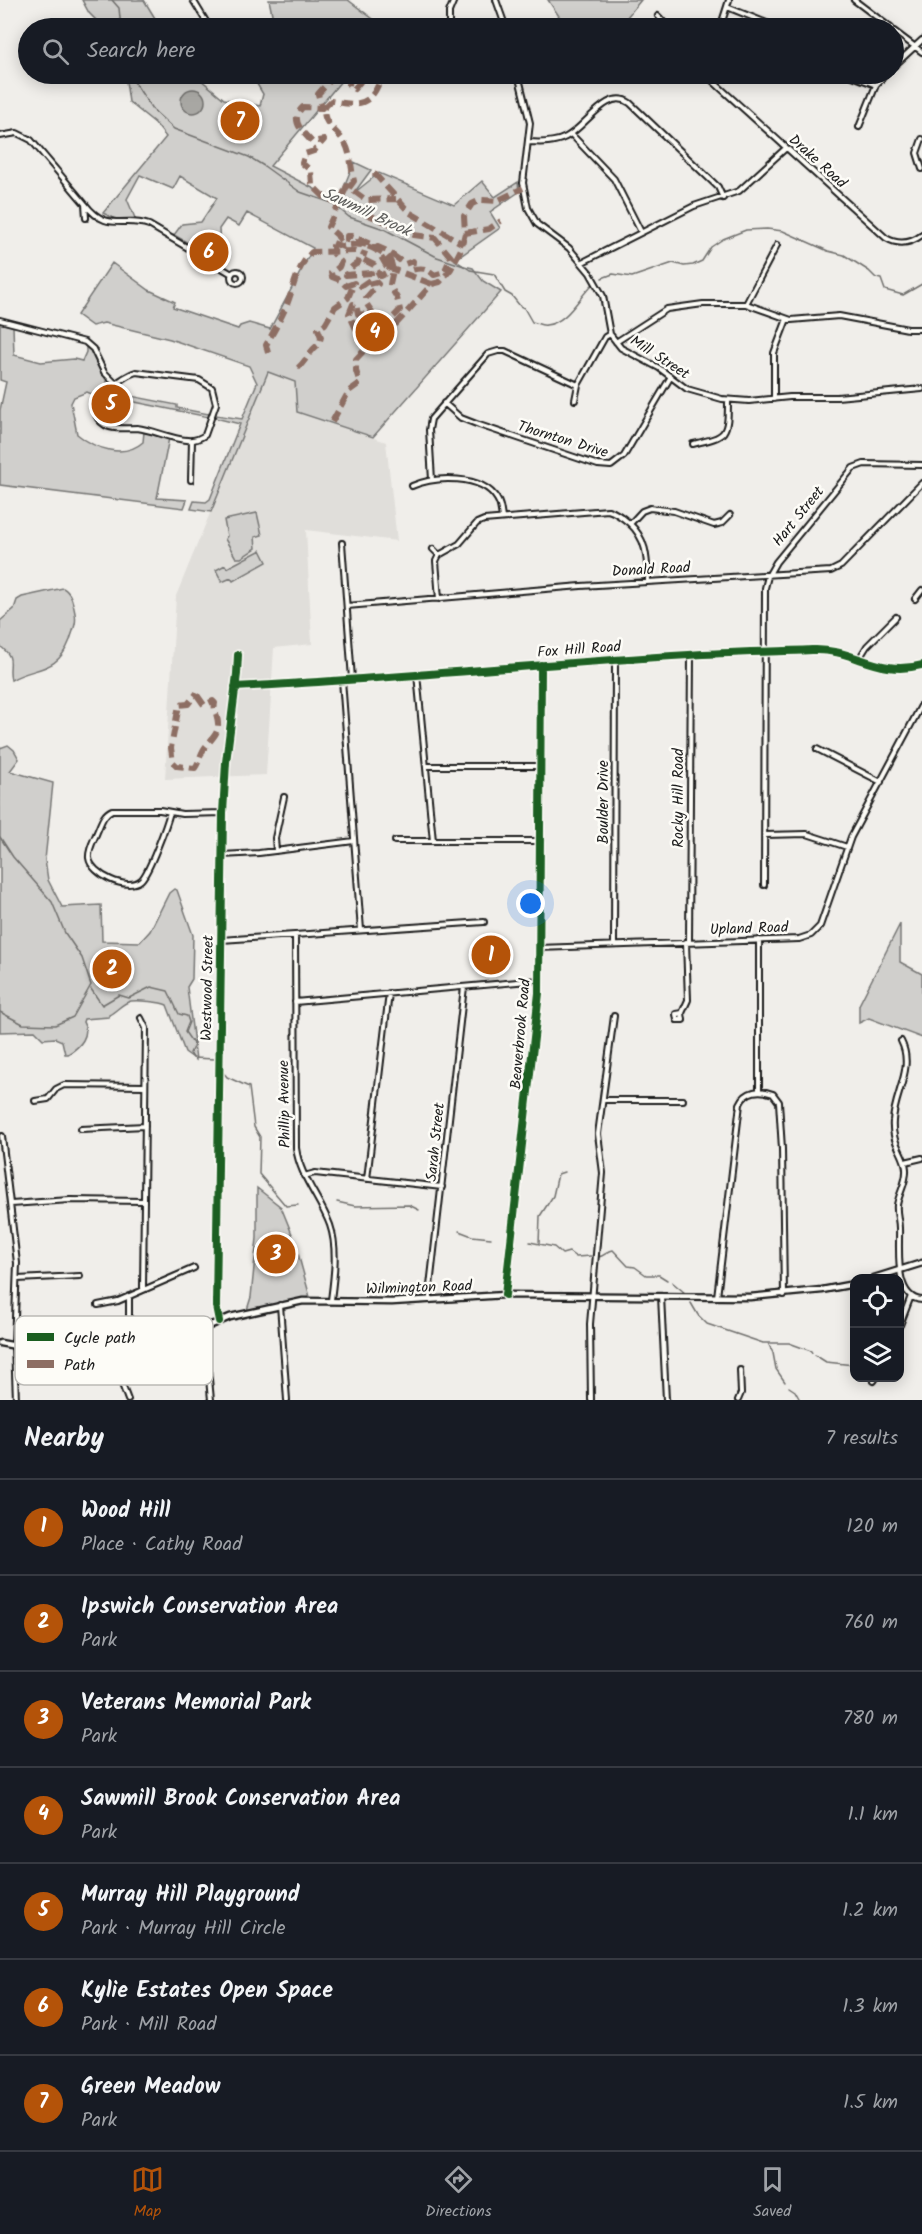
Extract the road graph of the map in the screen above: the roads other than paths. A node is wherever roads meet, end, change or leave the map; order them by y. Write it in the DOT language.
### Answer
graph roads {
  1 [pos="193,0"];
  2 [pos="454,0"];
  3 [pos="496,0"];
  4 [pos="729,0"];
  5 [pos="854,0"];
  6 [pos="727,7"];
  7 [pos="204,18"];
  8 [pos="448,18"];
  9 [pos="502,18"];
  10 [pos="723,18"];
  11 [pos="754,18"];
  12 [pos="877,18"];
  13 [pos="904,39"];
  14 [pos="922,40"];
  15 [pos="914,46"];
  16 [pos="922,52"];
  17 [pos="904,56"];
  18 [pos="521,84"];
  19 [pos="716,84"];
  20 [pos="876,85"];
  21 [pos="859,127"];
  22 [pos="571,134"];
  23 [pos="0,136"];
  24 [pos="922,139"];
  25 [pos="529,142"];
  26 [pos="786,148"];
  27 [pos="922,168"];
  28 [pos="723,198"];
  29 [pos="86,204"];
  30 [pos="86,218"];
  31 [pos="641,232"];
  32 [pos="922,235"];
  33 [pos="777,245"];
  34 [pos="583,263"];
  35 [pos="232,274"];
  36 [pos="746,304"];
  37 [pos="787,319"];
  38 [pos="0,320"];
  39 [pos="922,329"];
  40 [pos="609,334"];
  41 [pos="616,342"];
  42 [pos="670,378"];
  43 [pos="116,384"];
  44 [pos="578,385"];
  45 [pos="922,389"];
  46 [pos="774,399"];
  47 [pos="575,400"];
  48 [pos="728,400"];
  49 [pos="444,403"];
  50 [pos="192,440"];
  51 [pos="693,444"];
  52 [pos="922,465"];
  53 [pos="191,480"];
  54 [pos="432,480"];
  55 [pos="922,483"];
  56 [pos="412,486"];
  57 [pos="730,515"];
  58 [pos="502,518"];
  59 [pos="630,524"];
  60 [pos="342,543"];
  61 [pos="433,549"];
  62 [pos="439,555"];
  63 [pos="768,575"];
  64 [pos="648,581"];
  65 [pos="922,590"];
  66 [pos="439,599"];
  67 [pos="915,599"];
  68 [pos="347,606"];
  69 [pos="896,617"];
  70 [pos="765,652"];
  71 [pos="238,655"];
  72 [pos="691,655"];
  73 [pos="859,659"];
  74 [pos="615,660"];
  75 [pos="541,665"];
  76 [pos="922,665"];
  77 [pos="417,674"];
  78 [pos="352,679"];
  79 [pos="342,680"];
  80 [pos="235,687"];
  81 [pos="922,704"];
  82 [pos="817,749"];
  83 [pos="426,766"];
  84 [pos="541,766"];
  85 [pos="881,783"];
  86 [pos="284,797"];
  87 [pos="170,812"];
  88 [pos="223,813"];
  89 [pos="765,835"];
  90 [pos="433,840"];
  91 [pos="354,841"];
  92 [pos="395,841"];
  93 [pos="541,841"];
  94 [pos="847,848"];
  95 [pos="276,851"];
  96 [pos="222,855"];
  97 [pos="764,885"];
  98 [pos="484,922"];
  99 [pos="361,930"];
  100 [pos="295,935"];
  101 [pos="222,940"];
  102 [pos="759,940"];
  103 [pos="688,942"];
  104 [pos="614,945"];
  105 [pos="538,948"];
  106 [pos="539,980"];
  107 [pos="465,987"];
  108 [pos="389,993"];
  109 [pos="295,1002"];
  110 [pos="682,1013"];
  111 [pos="614,1016"];
  112 [pos="141,1018"];
  113 [pos="901,1041"];
  114 [pos="145,1086"];
  115 [pos="759,1090"];
  116 [pos="603,1100"];
  117 [pos="683,1100"];
  118 [pos="35,1101"];
  119 [pos="145,1126"];
  120 [pos="81,1129"];
  121 [pos="2,1136"];
  122 [pos="922,1158"];
  123 [pos="905,1162"];
  124 [pos="304,1176"];
  125 [pos="368,1179"];
  126 [pos="442,1187"];
  127 [pos="144,1201"];
  128 [pos="11,1204"];
  129 [pos="922,1263"];
  130 [pos="194,1268"];
  131 [pos="900,1271"];
  132 [pos="889,1274"];
  133 [pos="80,1276"];
  134 [pos="17,1279"];
  135 [pos="850,1285"];
  136 [pos="143,1288"];
  137 [pos="784,1294"];
  138 [pos="505,1295"];
  139 [pos="129,1296"];
  140 [pos="591,1296"];
  141 [pos="661,1296"];
  142 [pos="911,1296"];
  143 [pos="717,1297"];
  144 [pos="331,1300"];
  145 [pos="430,1300"];
  146 [pos="922,1300"];
  147 [pos="98,1305"];
  148 [pos="280,1305"];
  149 [pos="904,1314"];
  150 [pos="15,1316"];
  151 [pos="129,1316"];
  152 [pos="219,1321"];
  153 [pos="15,1323"];
  154 [pos="213,1324"];
  155 [pos="0,1343"];
  156 [pos="14,1345"];
  157 [pos="740,1370"];
  158 [pos="15,1372"];
  159 [pos="15,1385"];
  160 [pos="122,1385"];
  161 [pos="210,1385"];
  162 [pos="16,1400"];
  163 [pos="128,1400"];
  164 [pos="212,1400"];
  165 [pos="287,1400"];
  166 [pos="591,1400"];
  167 [pos="666,1400"];
  168 [pos="738,1400"];
  1 -- 7 [label="street"];
  2 -- 8 [label="street"];
  3 -- 9 [label="street"];
  4 -- 6 [label="street"];
  5 -- 12 [label="street"];
  6 -- 10 [label="street"];
  6 -- 11 [label="street"];
  13 -- 15 [label="street"];
  14 -- 15 [label="street"];
  15 -- 16 [label="street"];
  15 -- 17 [label="street"];
  18 -- 25 [label="street, Mill Street"];
  19 -- 26 [label="street, Drake Road"];
  20 -- 21 [label="street"];
  22 -- 25 [label="street"];
  22 -- 28 [label="street"];
  22 -- 31 [label="street"];
  23 -- 29 [label="street"];
  24 -- 27 [label="street"];
  25 -- 34 [label="street, Mill Street"];
  26 -- 28 [label="street"];
  26 -- 32 [label="street, Drake Road"];
  28 -- 31 [label="street"];
  29 -- 30 [label="street"];
  29 -- 35 [label="street"];
  31 -- 34 [label="street"];
  33 -- 36 [label="street"];
  34 -- 40 [label="street, Mill Street"];
  36 -- 37 [label="street"];
  36 -- 41 [label="street"];
  37 -- 39 [label="street"];
  37 -- 46 [label="street"];
  38 -- 43 [label="street"];
  40 -- 41 [label="street, Mill Street"];
  40 -- 44 [label="street"];
  41 -- 42 [label="street, Mill Street"];
  42 -- 48 [label="street, Mill Street"];
  42 -- 49 [label="street, Thornton Drive"];
  43 -- 50 [label="street"];
  43 -- 50 [label="street"];
  44 -- 47 [label="street"];
  44 -- 49 [label="street"];
  45 -- 46 [label="street, Mill Street"];
  46 -- 48 [label="street, Mill Street"];
  48 -- 51 [label="street"];
  49 -- 54 [label="street"];
  50 -- 53 [label="street"];
  52 -- 63 [label="street, Hart Street"];
  54 -- 56 [label="street"];
  54 -- 58 [label="street"];
  55 -- 63 [label="street, Donald Road"];
  57 -- 59 [label="street"];
  58 -- 59 [label="street"];
  58 -- 62 [label="street"];
  59 -- 64 [label="street"];
  60 -- 68 [label="street"];
  61 -- 62 [label="street"];
  62 -- 66 [label="street"];
  63 -- 64 [label="street, Donald Road"];
  63 -- 70 [label="street, Hart Street"];
  64 -- 66 [label="street, Donald Road"];
  65 -- 67 [label="street"];
  66 -- 68 [label="street, Donald Road"];
  68 -- 78 [label="street"];
  69 -- 73 [label="street"];
  70 -- 72 [label="street, Fox Hill Road"];
  70 -- 73 [label="street, Fox Hill Road"];
  70 -- 89 [label="street, Hart Street"];
  71 -- 80 [label="street, Westwood Street"];
  72 -- 74 [label="street, Fox Hill Road"];
  72 -- 103 [label="street, Rocky Hill Road"];
  73 -- 76 [label="street, Fox Hill Road"];
  74 -- 75 [label="street, Fox Hill Road"];
  74 -- 104 [label="street, Boulder Drive"];
  75 -- 77 [label="street, Fox Hill Road"];
  75 -- 84 [label="street, Beaverbrook Road"];
  77 -- 78 [label="street, Fox Hill Road"];
  77 -- 83 [label="street"];
  78 -- 79 [label="street, Fox Hill Road"];
  79 -- 80 [label="street, Fox Hill Road"];
  79 -- 91 [label="street"];
  80 -- 88 [label="street, Westwood Street"];
  81 -- 85 [label="street, Upland Road"];
  82 -- 85 [label="street"];
  83 -- 84 [label="street"];
  83 -- 90 [label="street"];
  84 -- 93 [label="street, Beaverbrook Road"];
  85 -- 94 [label="street, Upland Road"];
  86 -- 95 [label="street"];
  87 -- 87 [label="street"];
  87 -- 88 [label="street"];
  88 -- 96 [label="street, Westwood Street"];
  89 -- 94 [label="street"];
  89 -- 97 [label="street, Hart Street"];
  90 -- 92 [label="street"];
  90 -- 93 [label="street"];
  91 -- 95 [label="street"];
  91 -- 99 [label="street"];
  93 -- 105 [label="street, Beaverbrook Road"];
  94 -- 102 [label="street, Upland Road"];
  95 -- 96 [label="street"];
  96 -- 101 [label="street, Westwood Street"];
  98 -- 99 [label="street"];
  99 -- 100 [label="street"];
  100 -- 101 [label="street"];
  100 -- 109 [label="street, Phillip Avenue"];
  101 -- 152 [label="street, Westwood Street"];
  102 -- 103 [label="street, Upland Road"];
  102 -- 115 [label="street"];
  103 -- 104 [label="street, Upland Road"];
  103 -- 110 [label="street, Rocky Hill Road"];
  104 -- 105 [label="street, Upland Road"];
  105 -- 106 [label="street, Beaverbrook Road"];
  106 -- 107 [label="street"];
  106 -- 138 [label="street, Beaverbrook Road"];
  107 -- 108 [label="street"];
  107 -- 126 [label="street, Sarah Street"];
  108 -- 109 [label="street"];
  108 -- 125 [label="street"];
  109 -- 124 [label="street, Phillip Avenue"];
  111 -- 116 [label="street"];
  112 -- 114 [label="street"];
  113 -- 123 [label="street"];
  114 -- 118 [label="street"];
  114 -- 119 [label="street"];
  115 -- 137 [label="street"];
  115 -- 143 [label="street"];
  116 -- 117 [label="street"];
  116 -- 140 [label="street"];
  119 -- 120 [label="street"];
  119 -- 127 [label="street"];
  121 -- 128 [label="street"];
  122 -- 123 [label="street"];
  123 -- 131 [label="street"];
  124 -- 125 [label="street"];
  124 -- 144 [label="street, Phillip Avenue"];
  125 -- 126 [label="street"];
  126 -- 145 [label="street, Sarah Street"];
  127 -- 128 [label="street"];
  127 -- 136 [label="street"];
  128 -- 134 [label="street"];
  129 -- 131 [label="main road"];
  130 -- 136 [label="street"];
  131 -- 132 [label="main road"];
  131 -- 142 [label="street"];
  133 -- 134 [label="street"];
  134 -- 150 [label="street"];
  135 -- 137 [label="main road, Wilmington Road"];
  136 -- 139 [label="street"];
  137 -- 143 [label="main road, Wilmington Road"];
  138 -- 140 [label="main road, Wilmington Road"];
  138 -- 145 [label="main road, Wilmington Road"];
  139 -- 147 [label="street"];
  139 -- 151 [label="street"];
  140 -- 141 [label="main road, Wilmington Road"];
  140 -- 166 [label="street"];
  141 -- 143 [label="main road, Wilmington Road"];
  141 -- 167 [label="street"];
  142 -- 146 [label="street"];
  142 -- 149 [label="street"];
  144 -- 145 [label="main road, Wilmington Road"];
  144 -- 148 [label="main road, Wilmington Road"];
  148 -- 152 [label="main road, Wilmington Road"];
  148 -- 165 [label="street"];
  152 -- 154 [label="main road, Wilmington Road"];
  153 -- 156 [label="street"];
  155 -- 156 [label="main road, Wilmington Road"];
  156 -- 158 [label="street"];
  157 -- 168 [label="street"];
  159 -- 162 [label="street"];
  160 -- 163 [label="street"];
  161 -- 164 [label="street"];
}
